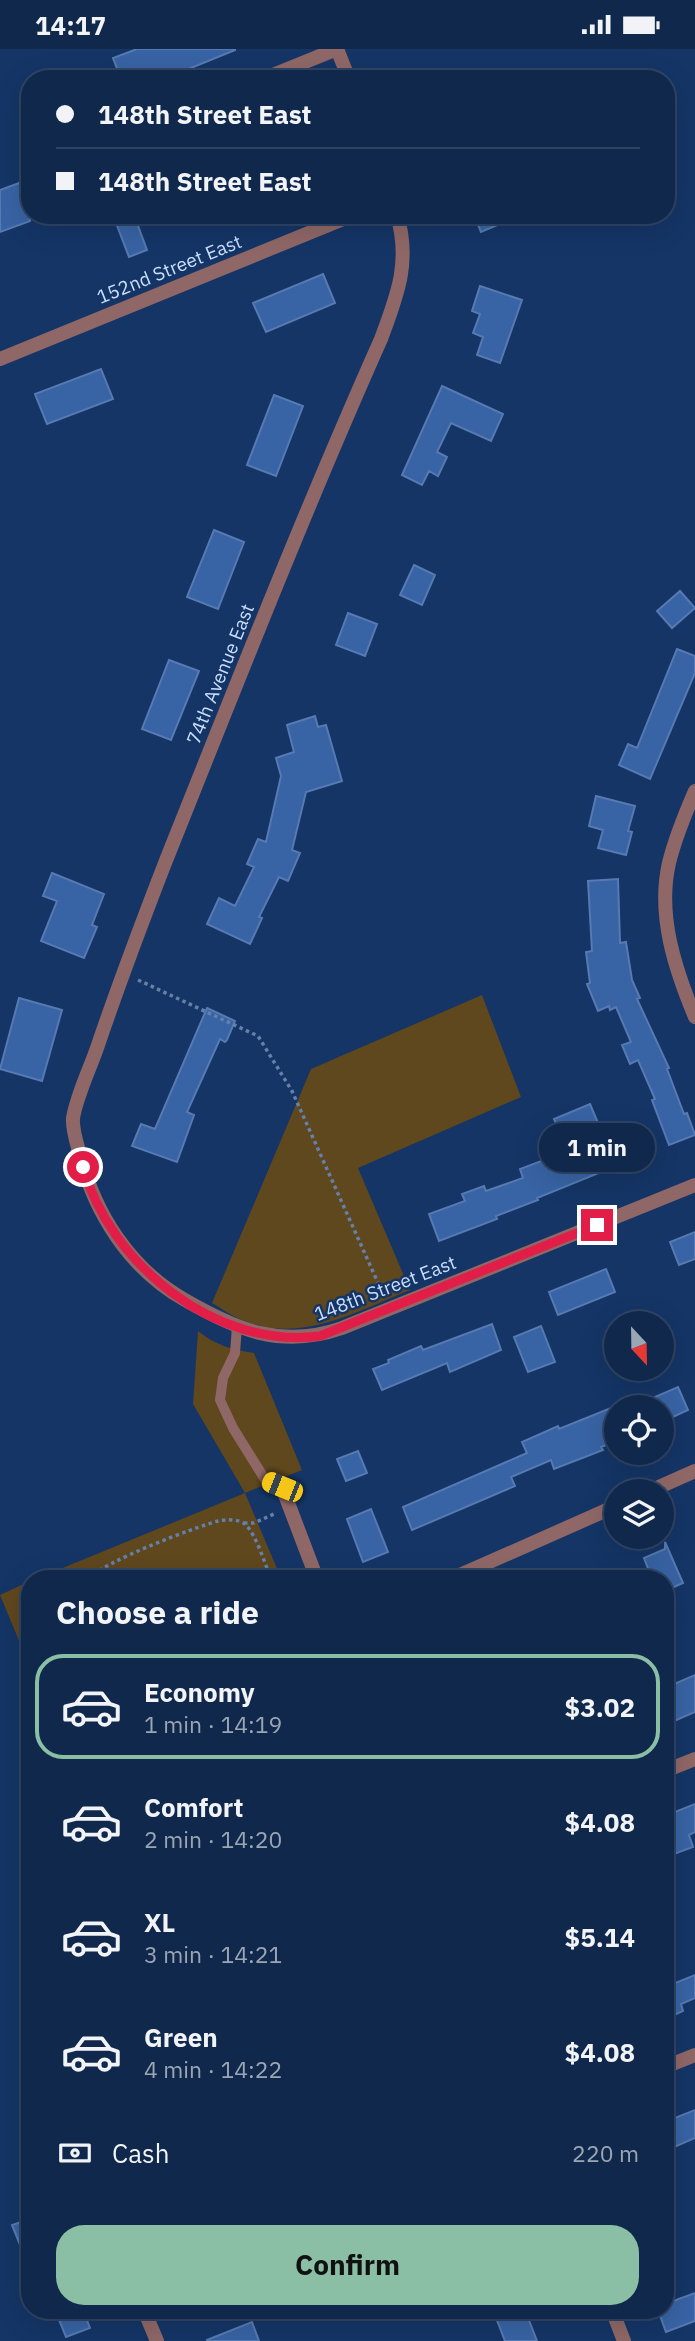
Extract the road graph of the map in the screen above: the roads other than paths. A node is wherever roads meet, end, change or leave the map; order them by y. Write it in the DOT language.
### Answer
graph roads {
  1 [pos="337,49"];
  2 [pos="285,70"];
  3 [pos="345,70"];
  4 [pos="331,224"];
  5 [pos="400,224"];
  6 [pos="0,359"];
  7 [pos="695,791"];
  8 [pos="695,1017"];
  9 [pos="78,1150"];
  10 [pos="695,1185"];
  11 [pos="237,1326"];
  12 [pos="695,1471"];
  13 [pos="674,1480"];
  14 [pos="282,1487"];
  15 [pos="604,1511"];
  16 [pos="314,1570"];
  17 [pos="470,1570"];
  18 [pos="695,1759"];
  19 [pos="674,1767"];
  20 [pos="695,2055"];
  21 [pos="674,2063"];
  22 [pos="148,2319"];
  23 [pos="615,2319"];
  24 [pos="157,2341"];
  25 [pos="624,2341"];
  1 -- 2 [label="street"];
  1 -- 3 [label="street"];
  4 -- 6 [label="street, 152nd Street East"];
  5 -- 9 [label="street, 74th Avenue East"];
  7 -- 8 [label="street"];
  9 -- 11 [label="street, 148th Street East"];
  10 -- 11 [label="street, 148th Street East"];
  11 -- 14 [label="lane"];
  12 -- 13 [label="street"];
  14 -- 16 [label="street"];
  15 -- 17 [label="street"];
  18 -- 19 [label="street"];
  20 -- 21 [label="street"];
  22 -- 24 [label="street"];
  23 -- 25 [label="street"];
}
